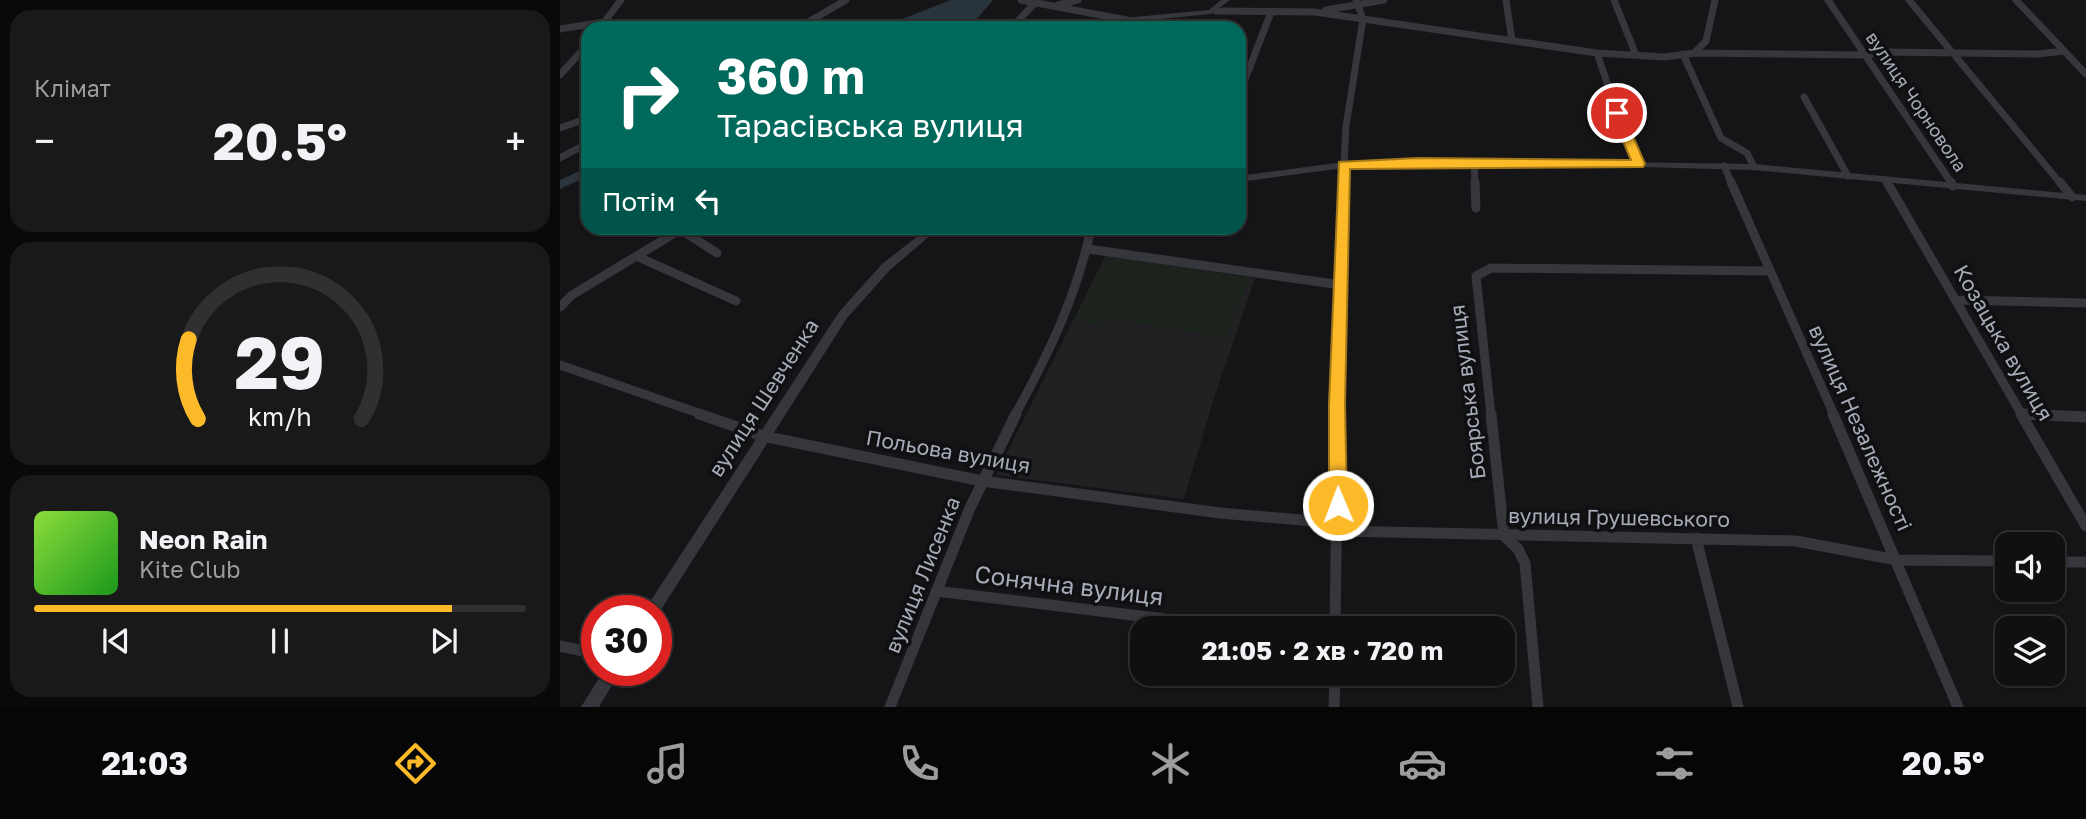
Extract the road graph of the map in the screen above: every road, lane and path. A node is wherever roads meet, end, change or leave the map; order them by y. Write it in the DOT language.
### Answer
graph roads {
  1 [pos="621,0"];
  2 [pos="846,0"];
  3 [pos="1021,0"];
  4 [pos="1226,0"];
  5 [pos="1384,0"];
  6 [pos="1506,0"];
  7 [pos="1614,0"];
  8 [pos="1716,0"];
  9 [pos="1828,0"];
  10 [pos="1909,0"];
  11 [pos="2016,0"];
  12 [pos="1075,1"];
  13 [pos="1035,3"];
  14 [pos="1357,3"];
  15 [pos="1047,6"];
  16 [pos="1216,11"];
  17 [pos="1271,12"];
  18 [pos="1315,12"];
  19 [pos="1083,13"];
  20 [pos="1363,19"];
  21 [pos="1127,20"];
  22 [pos="604,21"];
  23 [pos="810,21"];
  24 [pos="1018,21"];
  25 [pos="581,27"];
  26 [pos="560,29"];
  27 [pos="1512,41"];
  28 [pos="2064,51"];
  29 [pos="1694,52"];
  30 [pos="1597,53"];
  31 [pos="1952,53"];
  32 [pos="580,54"];
  33 [pos="1683,54"];
  34 [pos="1636,55"];
  35 [pos="1867,55"];
  36 [pos="2086,74"];
  37 [pos="560,75"];
  38 [pos="1246,77"];
  39 [pos="1804,97"];
  40 [pos="581,120"];
  41 [pos="560,128"];
  42 [pos="581,147"];
  43 [pos="560,158"];
  44 [pos="1474,162"];
  45 [pos="1639,164"];
  46 [pos="1344,165"];
  47 [pos="1724,166"];
  48 [pos="1754,167"];
  49 [pos="1848,176"];
  50 [pos="1246,177"];
  51 [pos="1886,180"];
  52 [pos="1954,186"];
  53 [pos="2072,197"];
  54 [pos="2086,198"];
  55 [pos="1476,208"];
  56 [pos="670,235"];
  57 [pos="692,235"];
  58 [pos="924,235"];
  59 [pos="1090,235"];
  60 [pos="1088,249"];
  61 [pos="717,253"];
  62 [pos="636,256"];
  63 [pos="1769,271"];
  64 [pos="1341,285"];
  65 [pos="560,292"];
  66 [pos="572,295"];
  67 [pos="1956,300"];
  68 [pos="736,301"];
  69 [pos="2086,303"];
  70 [pos="560,307"];
  71 [pos="560,365"];
  72 [pos="2022,414"];
  73 [pos="2086,417"];
  74 [pos="764,436"];
  75 [pos="982,481"];
  76 [pos="2086,526"];
  77 [pos="1338,531"];
  78 [pos="1504,536"];
  79 [pos="1696,538"];
  80 [pos="1897,560"];
  81 [pos="1995,561"];
  82 [pos="2065,562"];
  83 [pos="2086,562"];
  84 [pos="936,592"];
  85 [pos="662,595"];
  86 [pos="1137,616"];
  87 [pos="1335,616"];
  88 [pos="560,646"];
  89 [pos="581,651"];
  90 [pos="603,686"];
  91 [pos="1335,686"];
  92 [pos="589,707"];
  93 [pos="890,707"];
  94 [pos="1334,707"];
  95 [pos="1538,707"];
  96 [pos="1738,707"];
  97 [pos="1958,707"];
  1 -- 22 [label="street"];
  2 -- 23 [label="street"];
  3 -- 13 [label="street"];
  4 -- 16 [label="street"];
  5 -- 14 [label="street"];
  6 -- 27 [label="street"];
  7 -- 34 [label="street"];
  8 -- 29 [label="street"];
  9 -- 35 [label="street, вулиця Чорновола"];
  10 -- 31 [label="street"];
  11 -- 28 [label="street"];
  12 -- 15 [label="street"];
  12 -- 19 [label="street"];
  13 -- 15 [label="street"];
  13 -- 24 [label="street"];
  14 -- 18 [label="street"];
  14 -- 20 [label="street"];
  15 -- 19 [label="street"];
  16 -- 17 [label="street"];
  16 -- 21 [label="street"];
  17 -- 18 [label="street"];
  17 -- 38 [label="street"];
  18 -- 20 [label="street"];
  19 -- 21 [label="street"];
  20 -- 27 [label="street"];
  20 -- 46 [label="street"];
  25 -- 26 [label="street"];
  27 -- 30 [label="street"];
  28 -- 31 [label="street"];
  28 -- 36 [label="street"];
  29 -- 33 [label="street"];
  29 -- 35 [label="street"];
  30 -- 34 [label="street"];
  30 -- 45 [label="street"];
  31 -- 35 [label="street"];
  31 -- 53 [label="street"];
  32 -- 37 [label="street"];
  33 -- 34 [label="street"];
  33 -- 48 [label="street"];
  35 -- 52 [label="street, вулиця Чорновола"];
  39 -- 49 [label="street"];
  40 -- 41 [label="street"];
  42 -- 43 [label="street"];
  44 -- 45 [label="street"];
  44 -- 46 [label="street"];
  44 -- 55 [label="street"];
  45 -- 47 [label="street"];
  46 -- 50 [label="street"];
  46 -- 64 [label="street"];
  47 -- 48 [label="street"];
  47 -- 63 [label="street, вулиця Незалежності"];
  48 -- 49 [label="street"];
  49 -- 51 [label="street"];
  51 -- 52 [label="street"];
  51 -- 67 [label="street, Козацька вулиця"];
  52 -- 53 [label="street"];
  53 -- 54 [label="street"];
  56 -- 62 [label="street"];
  57 -- 61 [label="street"];
  58 -- 74 [label="street, вулиця Шевченка"];
  59 -- 60 [label="street, вулиця Лисенка"];
  60 -- 64 [label="street"];
  60 -- 75 [label="street, вулиця Лисенка"];
  62 -- 66 [label="street"];
  62 -- 68 [label="street"];
  63 -- 78 [label="street, Боярська вулиця"];
  63 -- 80 [label="street, вулиця Незалежності"];
  64 -- 77 [label="street"];
  65 -- 66 [label="street"];
  66 -- 70 [label="street"];
  67 -- 69 [label="street"];
  67 -- 72 [label="street, Козацька вулиця"];
  71 -- 74 [label="street, Польова вулиця"];
  72 -- 73 [label="street"];
  72 -- 76 [label="street, Козацька вулиця"];
  74 -- 75 [label="street, Польова вулиця"];
  74 -- 85 [label="street, вулиця Шевченка"];
  75 -- 77 [label="street, Польова вулиця"];
  75 -- 84 [label="street, вулиця Лисенка"];
  77 -- 78 [label="street, вулиця Грушевського"];
  77 -- 87 [label="street"];
  78 -- 79 [label="street, вулиця Грушевського"];
  78 -- 95 [label="street"];
  79 -- 80 [label="street, вулиця Грушевського"];
  79 -- 96 [label="street"];
  80 -- 81 [label="street, вулиця Грушевського"];
  80 -- 97 [label="street, вулиця Незалежності"];
  82 -- 83 [label="street"];
  84 -- 86 [label="street, Сонячна вулиця"];
  84 -- 93 [label="street, вулиця Лисенка"];
  88 -- 89 [label="street"];
  90 -- 92 [label="street"];
  91 -- 94 [label="street"];
}
